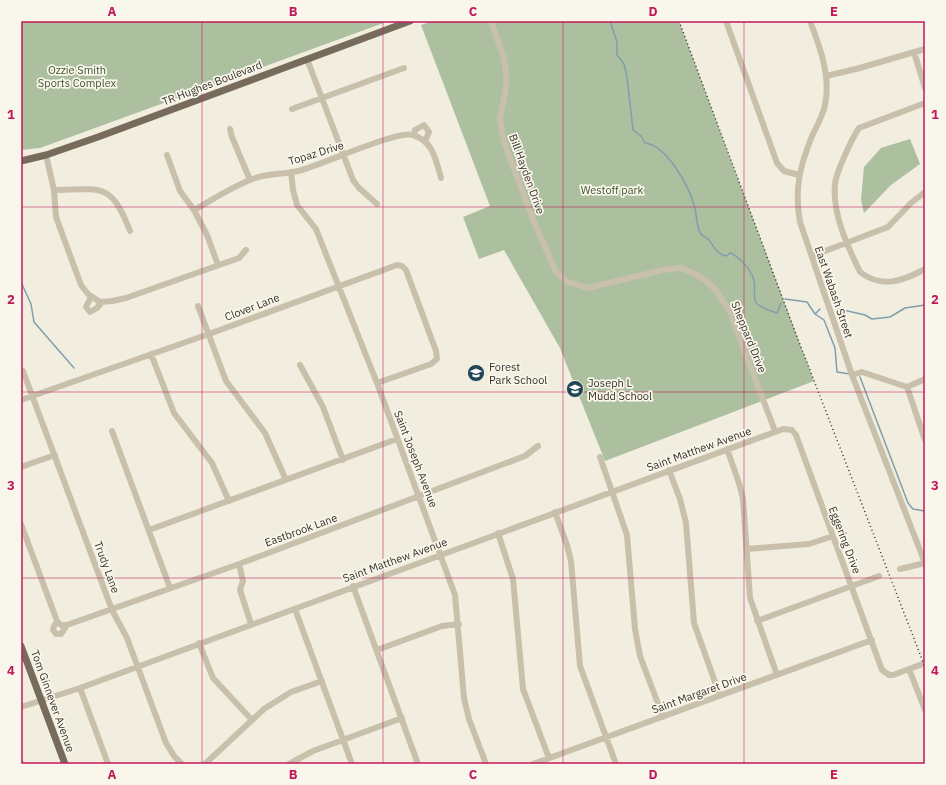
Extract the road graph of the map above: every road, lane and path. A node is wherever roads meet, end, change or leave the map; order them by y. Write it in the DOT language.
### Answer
graph roads {
  1 [pos="410,21"];
  2 [pos="491,21"];
  3 [pos="726,21"];
  4 [pos="810,21"];
  5 [pos="925,49"];
  6 [pos="914,52"];
  7 [pos="307,59"];
  8 [pos="404,68"];
  9 [pos="826,76"];
  10 [pos="925,88"];
  11 [pos="322,97"];
  12 [pos="925,103"];
  13 [pos="292,109"];
  14 [pos="230,129"];
  15 [pos="414,135"];
  16 [pos="425,141"];
  17 [pos="46,155"];
  18 [pos="167,155"];
  19 [pos="344,155"];
  20 [pos="21,161"];
  21 [pos="291,172"];
  22 [pos="799,175"];
  23 [pos="441,178"];
  24 [pos="250,180"];
  25 [pos="54,190"];
  26 [pos="925,192"];
  27 [pos="377,204"];
  28 [pos="194,210"];
  29 [pos="130,231"];
  30 [pos="848,243"];
  31 [pos="246,250"];
  32 [pos="812,256"];
  33 [pos="218,266"];
  34 [pos="925,269"];
  35 [pos="339,285"];
  36 [pos="588,288"];
  37 [pos="91,297"];
  38 [pos="102,302"];
  39 [pos="198,306"];
  40 [pos="209,334"];
  41 [pos="151,354"];
  42 [pos="300,365"];
  43 [pos="23,371"];
  44 [pos="852,375"];
  45 [pos="925,379"];
  46 [pos="377,383"];
  47 [pos="907,387"];
  48 [pos="32,396"];
  49 [pos="21,400"];
  50 [pos="112,431"];
  51 [pos="775,431"];
  52 [pos="398,439"];
  53 [pos="925,440"];
  54 [pos="538,446"];
  55 [pos="727,449"];
  56 [pos="55,455"];
  57 [pos="600,457"];
  58 [pos="343,460"];
  59 [pos="21,467"];
  60 [pos="669,470"];
  61 [pos="286,480"];
  62 [pos="612,491"];
  63 [pos="420,497"];
  64 [pos="229,501"];
  65 [pos="555,512"];
  66 [pos="21,525"];
  67 [pos="149,530"];
  68 [pos="498,533"];
  69 [pos="833,536"];
  70 [pos="747,549"];
  71 [pos="441,554"];
  72 [pos="925,563"];
  73 [pos="239,564"];
  74 [pos="900,569"];
  75 [pos="879,576"];
  76 [pos="353,586"];
  77 [pos="852,586"];
  78 [pos="170,588"];
  79 [pos="295,608"];
  80 [pos="112,610"];
  81 [pos="757,621"];
  82 [pos="251,624"];
  83 [pos="459,624"];
  84 [pos="872,640"];
  85 [pos="199,643"];
  86 [pos="21,646"];
  87 [pos="377,650"];
  88 [pos="925,663"];
  89 [pos="138,666"];
  90 [pos="909,669"];
  91 [pos="777,675"];
  92 [pos="322,681"];
  93 [pos="80,688"];
  94 [pos="720,696"];
  95 [pos="42,701"];
  96 [pos="21,707"];
  97 [pos="925,710"];
  98 [pos="663,717"];
  99 [pos="402,718"];
  100 [pos="252,720"];
  101 [pos="605,738"];
  102 [pos="343,739"];
  103 [pos="549,758"];
  104 [pos="65,764"];
  105 [pos="108,764"];
  106 [pos="182,764"];
  107 [pos="205,764"];
  108 [pos="289,764"];
  109 [pos="352,764"];
  110 [pos="418,764"];
  111 [pos="486,764"];
  112 [pos="533,764"];
  113 [pos="616,764"];
  1 -- 7 [label="main road, TR Hughes Boulevard"];
  2 -- 36 [label="street, Bill Hayden Drive"];
  3 -- 22 [label="street"];
  4 -- 9 [label="street, East Wabash Street"];
  5 -- 6 [label="street"];
  6 -- 9 [label="street"];
  6 -- 10 [label="street"];
  7 -- 11 [label="street"];
  7 -- 17 [label="main road, TR Hughes Boulevard"];
  8 -- 11 [label="street"];
  9 -- 22 [label="street, East Wabash Street"];
  11 -- 13 [label="street"];
  11 -- 19 [label="street"];
  12 -- 30 [label="street"];
  14 -- 24 [label="street"];
  15 -- 16 [label="street"];
  15 -- 16 [label="street, Topaz Drive"];
  15 -- 19 [label="street, Topaz Drive"];
  16 -- 23 [label="street, Topaz Drive"];
  17 -- 20 [label="main road, TR Hughes Boulevard"];
  17 -- 25 [label="street"];
  18 -- 28 [label="street"];
  19 -- 21 [label="street, Topaz Drive"];
  19 -- 27 [label="street"];
  21 -- 24 [label="street, Topaz Drive"];
  21 -- 35 [label="street, Saint Joseph Avenue"];
  22 -- 32 [label="street, East Wabash Street"];
  24 -- 28 [label="street, Topaz Drive"];
  25 -- 29 [label="street"];
  25 -- 37 [label="street"];
  26 -- 30 [label="street"];
  28 -- 33 [label="street"];
  30 -- 32 [label="street"];
  30 -- 34 [label="street"];
  31 -- 33 [label="street"];
  32 -- 44 [label="street, East Wabash Street"];
  33 -- 38 [label="street"];
  35 -- 40 [label="street, Clover Lane"];
  35 -- 46 [label="street, Saint Joseph Avenue"];
  35 -- 46 [label="street, Clover Lane"];
  36 -- 51 [label="street, Sheppard Drive"];
  37 -- 38 [label="street"];
  37 -- 38 [label="street"];
  39 -- 40 [label="street"];
  40 -- 41 [label="street, Clover Lane"];
  40 -- 61 [label="street"];
  41 -- 48 [label="street, Clover Lane"];
  41 -- 64 [label="street"];
  42 -- 58 [label="street"];
  43 -- 48 [label="street, Trudy Lane"];
  44 -- 47 [label="street"];
  44 -- 72 [label="street, East Wabash Street"];
  45 -- 47 [label="street"];
  46 -- 52 [label="street, Saint Joseph Avenue"];
  47 -- 53 [label="street"];
  48 -- 49 [label="street, Clover Lane"];
  48 -- 56 [label="street, Trudy Lane"];
  50 -- 67 [label="street"];
  51 -- 55 [label="street, Saint Matthew Avenue"];
  51 -- 69 [label="street, Eggering Drive"];
  52 -- 58 [label="street"];
  52 -- 63 [label="street, Saint Joseph Avenue"];
  54 -- 63 [label="street, Eastbrook Lane"];
  55 -- 60 [label="street, Saint Matthew Avenue"];
  55 -- 70 [label="street"];
  56 -- 59 [label="street"];
  56 -- 80 [label="street, Trudy Lane"];
  57 -- 62 [label="street"];
  58 -- 61 [label="street"];
  60 -- 62 [label="street, Saint Matthew Avenue"];
  60 -- 94 [label="street"];
  61 -- 64 [label="street"];
  62 -- 65 [label="street, Saint Matthew Avenue"];
  62 -- 98 [label="street"];
  63 -- 71 [label="street, Saint Joseph Avenue"];
  63 -- 73 [label="street, Eastbrook Lane"];
  64 -- 67 [label="street"];
  65 -- 68 [label="street, Saint Matthew Avenue"];
  65 -- 101 [label="street"];
  66 -- 80 [label="street, Eastbrook Lane"];
  67 -- 78 [label="street"];
  68 -- 71 [label="street, Saint Matthew Avenue"];
  68 -- 103 [label="street"];
  69 -- 70 [label="street"];
  69 -- 77 [label="street, Eggering Drive"];
  70 -- 81 [label="street"];
  71 -- 76 [label="street, Saint Matthew Avenue"];
  71 -- 83 [label="street, Saint Joseph Avenue"];
  72 -- 74 [label="street"];
  73 -- 78 [label="street, Eastbrook Lane"];
  73 -- 82 [label="street"];
  75 -- 77 [label="street"];
  76 -- 79 [label="street, Saint Matthew Avenue"];
  76 -- 87 [label="street"];
  77 -- 81 [label="street"];
  77 -- 84 [label="street, Eggering Drive"];
  78 -- 80 [label="street, Eastbrook Lane"];
  79 -- 82 [label="street, Saint Matthew Avenue"];
  79 -- 92 [label="street"];
  80 -- 89 [label="street, Trudy Lane"];
  81 -- 91 [label="street"];
  82 -- 85 [label="street, Saint Matthew Avenue"];
  83 -- 87 [label="street"];
  83 -- 111 [label="street, Saint Joseph Avenue"];
  84 -- 90 [label="street, Eggering Drive"];
  84 -- 91 [label="street, Saint Margaret Drive"];
  85 -- 89 [label="street, Saint Matthew Avenue"];
  85 -- 100 [label="street"];
  86 -- 95 [label="main road, Tom Ginnever Avenue"];
  87 -- 99 [label="street"];
  88 -- 90 [label="street"];
  89 -- 93 [label="street, Saint Matthew Avenue"];
  89 -- 106 [label="street, Trudy Lane"];
  90 -- 97 [label="street"];
  91 -- 94 [label="street, Saint Margaret Drive"];
  92 -- 100 [label="street"];
  92 -- 102 [label="street"];
  93 -- 95 [label="street, Saint Matthew Avenue"];
  93 -- 105 [label="street"];
  94 -- 98 [label="street, Saint Margaret Drive"];
  95 -- 96 [label="street, Saint Matthew Avenue"];
  95 -- 104 [label="main road, Tom Ginnever Avenue"];
  98 -- 101 [label="street, Saint Margaret Drive"];
  99 -- 102 [label="street"];
  99 -- 110 [label="street"];
  100 -- 107 [label="street"];
  101 -- 103 [label="street, Saint Margaret Drive"];
  101 -- 113 [label="street"];
  102 -- 108 [label="street"];
  102 -- 109 [label="street"];
  103 -- 112 [label="street, Saint Margaret Drive"];
}
